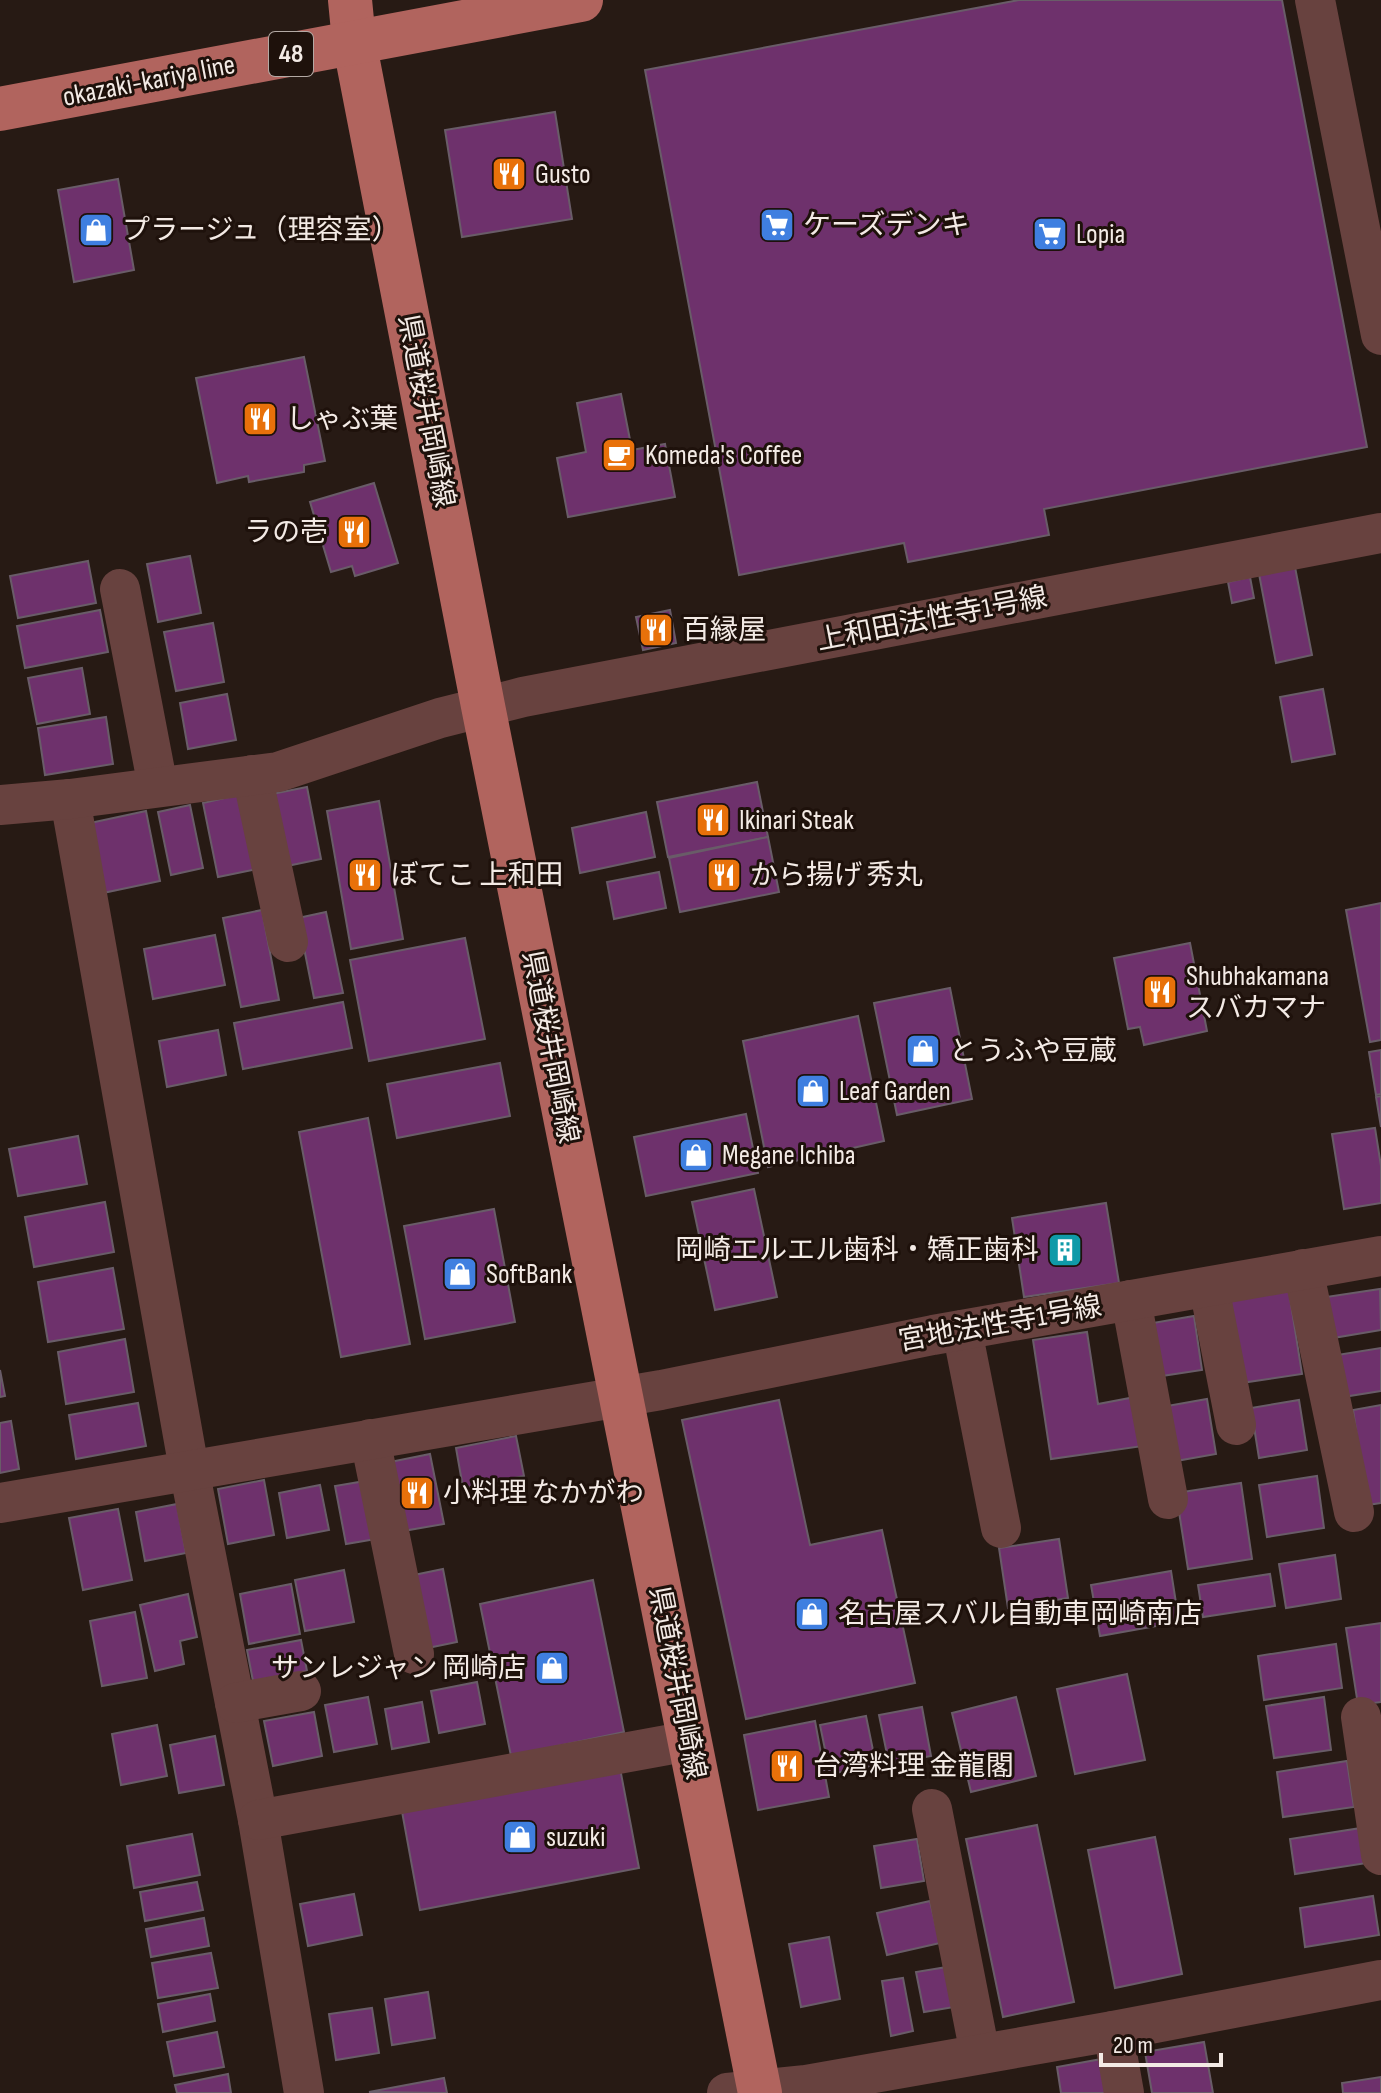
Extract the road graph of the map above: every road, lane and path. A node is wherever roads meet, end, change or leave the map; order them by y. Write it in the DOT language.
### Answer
graph roads {
  1 [pos="581,0"];
  2 [pos="1315,0"];
  3 [pos="352,21"];
  4 [pos="0,109"];
  5 [pos="1381,335"];
  6 [pos="1381,533"];
  7 [pos="120,589"];
  8 [pos="483,706"];
  9 [pos="252,775"];
  10 [pos="158,787"];
  11 [pos="70,799"];
  12 [pos="0,805"];
  13 [pos="288,942"];
  14 [pos="1381,1256"];
  15 [pos="1303,1269"];
  16 [pos="1209,1287"];
  17 [pos="1131,1300"];
  18 [pos="962,1330"];
  19 [pos="620,1398"];
  20 [pos="1236,1425"];
  21 [pos="370,1439"];
  22 [pos="189,1469"];
  23 [pos="1168,1499"];
  24 [pos="0,1503"];
  25 [pos="1354,1512"];
  26 [pos="1001,1528"];
  27 [pos="414,1654"];
  28 [pos="301,1691"];
  29 [pos="235,1703"];
  30 [pos="1361,1717"];
  31 [pos="689,1741"];
  32 [pos="932,1809"];
  33 [pos="258,1820"];
  34 [pos="1381,1855"];
  35 [pos="1381,1980"];
  36 [pos="1113,2031"];
  37 [pos="980,2054"];
  38 [pos="748,2092"];
  39 [pos="304,2093"];
  40 [pos="1124,2093"];
  1 -- 3 [label="main road, okazaki-kariya line / 48"];
  2 -- 5 [label="street"];
  3 -- 4 [label="main road, okazaki-kariya line / 48"];
  3 -- 8 [label="main road, 県道桜井岡崎線"];
  6 -- 8 [label="street, 上和田法性寺1号線"];
  7 -- 10 [label="street"];
  8 -- 9 [label="street, 上和田法性寺1号線"];
  8 -- 19 [label="main road, 県道桜井岡崎線"];
  9 -- 10 [label="street, 上和田法性寺1号線"];
  9 -- 13 [label="street"];
  10 -- 11 [label="street, 上和田法性寺1号線"];
  11 -- 12 [label="street, 上和田法性寺1号線"];
  11 -- 22 [label="street"];
  14 -- 15 [label="street, 宮地法性寺1号線"];
  15 -- 16 [label="street, 宮地法性寺1号線"];
  15 -- 25 [label="street"];
  16 -- 17 [label="street, 宮地法性寺1号線"];
  16 -- 20 [label="street"];
  17 -- 18 [label="street, 宮地法性寺1号線"];
  17 -- 23 [label="street"];
  18 -- 19 [label="street, 宮地法性寺1号線"];
  18 -- 26 [label="street"];
  19 -- 21 [label="street, 宮地法性寺1号線"];
  19 -- 31 [label="main road, 県道桜井岡崎線"];
  21 -- 22 [label="street, 宮地法性寺1号線"];
  21 -- 27 [label="street"];
  22 -- 24 [label="street, 宮地法性寺1号線"];
  22 -- 29 [label="street"];
  28 -- 29 [label="street"];
  29 -- 33 [label="street"];
  30 -- 34 [label="street"];
  31 -- 33 [label="street"];
  31 -- 38 [label="main road, 県道桜井岡崎線"];
  32 -- 37 [label="street"];
  33 -- 39 [label="street"];
  35 -- 36 [label="street"];
  36 -- 37 [label="street"];
  36 -- 40 [label="street"];
  37 -- 38 [label="street"];
}
